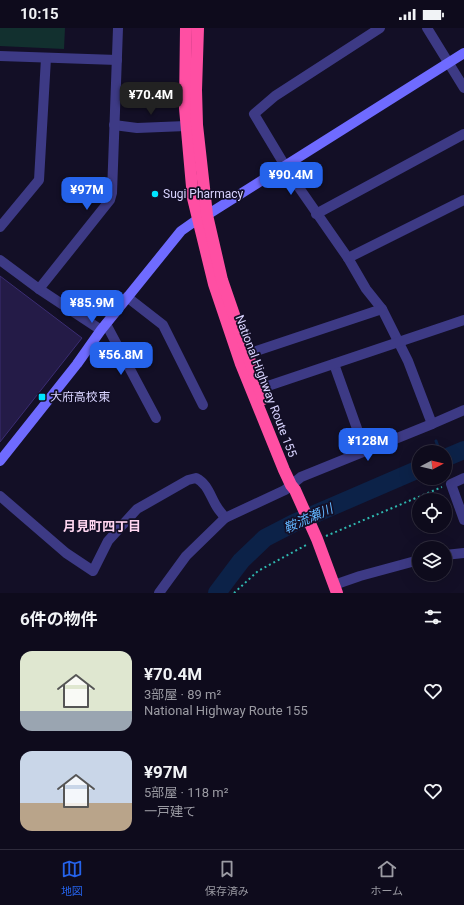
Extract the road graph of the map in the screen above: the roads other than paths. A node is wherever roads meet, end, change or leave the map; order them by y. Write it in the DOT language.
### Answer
graph roads {
  1 [pos="118,28"];
  2 [pos="186,28"];
  3 [pos="198,28"];
  4 [pos="380,28"];
  5 [pos="427,28"];
  6 [pos="464,52"];
  7 [pos="0,56"];
  8 [pos="46,58"];
  9 [pos="117,60"];
  10 [pos="448,62"];
  11 [pos="464,88"];
  12 [pos="114,125"];
  13 [pos="186,126"];
  14 [pos="464,134"];
  15 [pos="285,166"];
  16 [pos="464,200"];
  17 [pos="316,214"];
  18 [pos="203,217"];
  19 [pos="0,227"];
  20 [pos="348,258"];
  21 [pos="0,260"];
  22 [pos="39,289"];
  23 [pos="127,297"];
  24 [pos="382,309"];
  25 [pos="464,320"];
  26 [pos="104,327"];
  27 [pos="399,342"];
  28 [pos="247,354"];
  29 [pos="334,364"];
  30 [pos="259,389"];
  31 [pos="203,405"];
  32 [pos="464,410"];
  33 [pos="156,418"];
  34 [pos="432,424"];
  35 [pos="365,451"];
  36 [pos="0,461"];
  37 [pos="464,478"];
  38 [pos="294,487"];
  39 [pos="0,496"];
  40 [pos="226,518"];
  41 [pos="464,520"];
  42 [pos="464,553"];
  43 [pos="452,554"];
  44 [pos="412,562"];
  45 [pos="336,589"];
  46 [pos="160,593"];
  1 -- 9 [label="street"];
  2 -- 13 [label="highway, National Highway Route 155"];
  3 -- 18 [label="highway, National Highway Route 155"];
  4 -- 15 [label="street"];
  5 -- 10 [label="street"];
  6 -- 10 [label="street"];
  7 -- 8 [label="street"];
  8 -- 9 [label="street"];
  8 -- 19 [label="street"];
  9 -- 12 [label="street"];
  10 -- 11 [label="street"];
  10 -- 15 [label="street"];
  12 -- 13 [label="street"];
  12 -- 22 [label="street"];
  13 -- 18 [label="highway, National Highway Route 155"];
  14 -- 17 [label="street"];
  15 -- 17 [label="street"];
  15 -- 18 [label="street"];
  16 -- 20 [label="street"];
  17 -- 20 [label="street"];
  18 -- 23 [label="street"];
  18 -- 28 [label="highway, National Highway Route 155"];
  18 -- 38 [label="highway, National Highway Route 155"];
  20 -- 24 [label="street"];
  21 -- 22 [label="street"];
  22 -- 26 [label="street"];
  23 -- 26 [label="street"];
  23 -- 31 [label="street"];
  24 -- 27 [label="street"];
  24 -- 28 [label="street"];
  25 -- 27 [label="street"];
  26 -- 33 [label="street"];
  26 -- 36 [label="street"];
  27 -- 29 [label="street"];
  27 -- 34 [label="street"];
  28 -- 30 [label="highway, National Highway Route 155"];
  29 -- 30 [label="street"];
  29 -- 35 [label="street"];
  30 -- 38 [label="highway, National Highway Route 155"];
  32 -- 34 [label="street"];
  34 -- 35 [label="street"];
  35 -- 38 [label="street"];
  37 -- 41 [label="street"];
  38 -- 40 [label="street"];
  38 -- 45 [label="highway, National Highway Route 155"];
  39 -- 40 [label="street"];
  40 -- 46 [label="street"];
  42 -- 43 [label="street"];
  44 -- 45 [label="street"];
}
